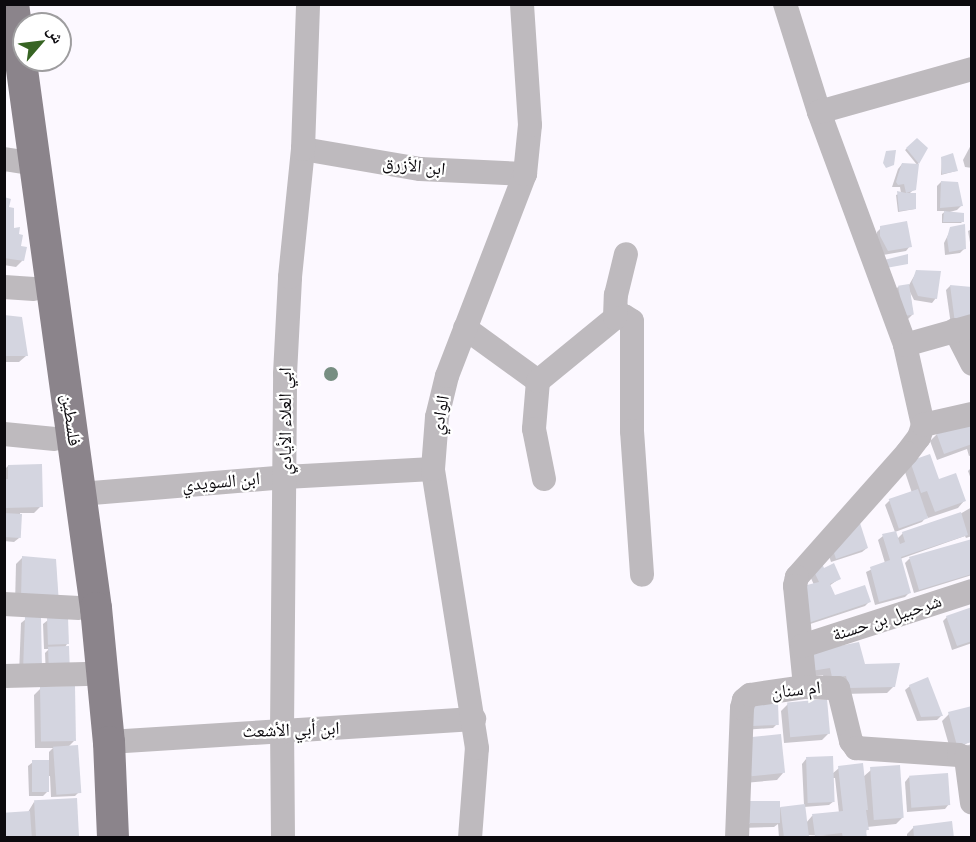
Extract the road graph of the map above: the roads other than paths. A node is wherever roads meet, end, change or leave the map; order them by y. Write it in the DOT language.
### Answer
graph roads {
  1 [pos="13,4"];
  2 [pos="308,4"];
  3 [pos="522,4"];
  4 [pos="784,4"];
  5 [pos="972,69"];
  6 [pos="4,89"];
  7 [pos="819,112"];
  8 [pos="303,149"];
  9 [pos="17,161"];
  10 [pos="525,174"];
  11 [pos="626,254"];
  12 [pos="19,288"];
  13 [pos="615,318"];
  14 [pos="465,328"];
  15 [pos="963,328"];
  16 [pos="905,345"];
  17 [pos="972,364"];
  18 [pos="538,381"];
  19 [pos="57,387"];
  20 [pos="972,414"];
  21 [pos="923,425"];
  22 [pos="4,434"];
  23 [pos="56,439"];
  24 [pos="433,469"];
  25 [pos="285,477"];
  26 [pos="544,479"];
  27 [pos="80,494"];
  28 [pos="642,575"];
  29 [pos="972,591"];
  30 [pos="4,604"];
  31 [pos="79,608"];
  32 [pos="802,646"];
  33 [pos="86,674"];
  34 [pos="4,676"];
  35 [pos="805,687"];
  36 [pos="474,719"];
  37 [pos="282,732"];
  38 [pos="109,742"];
  39 [pos="972,803"];
  40 [pos="98,837"];
  41 [pos="113,837"];
  42 [pos="283,837"];
  43 [pos="470,837"];
  44 [pos="737,837"];
  1 -- 9 [label="main road, فلسطين"];
  2 -- 8 [label="street, ابي العلاء الأيادي"];
  3 -- 10 [label="street, الوادي"];
  4 -- 7 [label="street"];
  5 -- 7 [label="street"];
  6 -- 9 [label="main road, فلسطين"];
  7 -- 16 [label="street"];
  8 -- 10 [label="street, ابن الأزرق"];
  8 -- 25 [label="street, ابي العلاء الأيادي"];
  9 -- 12 [label="main road, فلسطين"];
  9 -- 19 [label="main road, فلسطين"];
  10 -- 14 [label="street, الوادي"];
  11 -- 13 [label="street"];
  12 -- 19 [label="main road, فلسطين"];
  13 -- 18 [label="street"];
  13 -- 28 [label="street"];
  14 -- 18 [label="street"];
  14 -- 24 [label="street, الوادي"];
  15 -- 16 [label="street"];
  15 -- 17 [label="street"];
  16 -- 21 [label="street"];
  18 -- 26 [label="street"];
  19 -- 23 [label="main road, فلسطين"];
  19 -- 27 [label="main road, فلسطين"];
  20 -- 21 [label="street"];
  21 -- 32 [label="street"];
  22 -- 23 [label="street"];
  23 -- 31 [label="main road, فلسطين"];
  24 -- 25 [label="street, ابن السويدي"];
  24 -- 36 [label="street, الوادي"];
  25 -- 27 [label="street, ابن السويدي"];
  25 -- 37 [label="street, ابي العلاء الأيادي"];
  27 -- 38 [label="main road, فلسطين"];
  29 -- 32 [label="street, شرحبيل بن حسنة"];
  30 -- 31 [label="street"];
  31 -- 33 [label="main road, فلسطين"];
  32 -- 35 [label="street"];
  33 -- 34 [label="street"];
  33 -- 40 [label="main road, فلسطين"];
  35 -- 39 [label="street, ام سنان"];
  35 -- 44 [label="street, ام سنان"];
  36 -- 37 [label="street, ابن أبي الأشعث"];
  36 -- 43 [label="street, الوادي"];
  37 -- 38 [label="street, ابن أبي الأشعث"];
  37 -- 42 [label="street, ابي العلاء الأيادي"];
  38 -- 41 [label="main road, فلسطين"];
}
